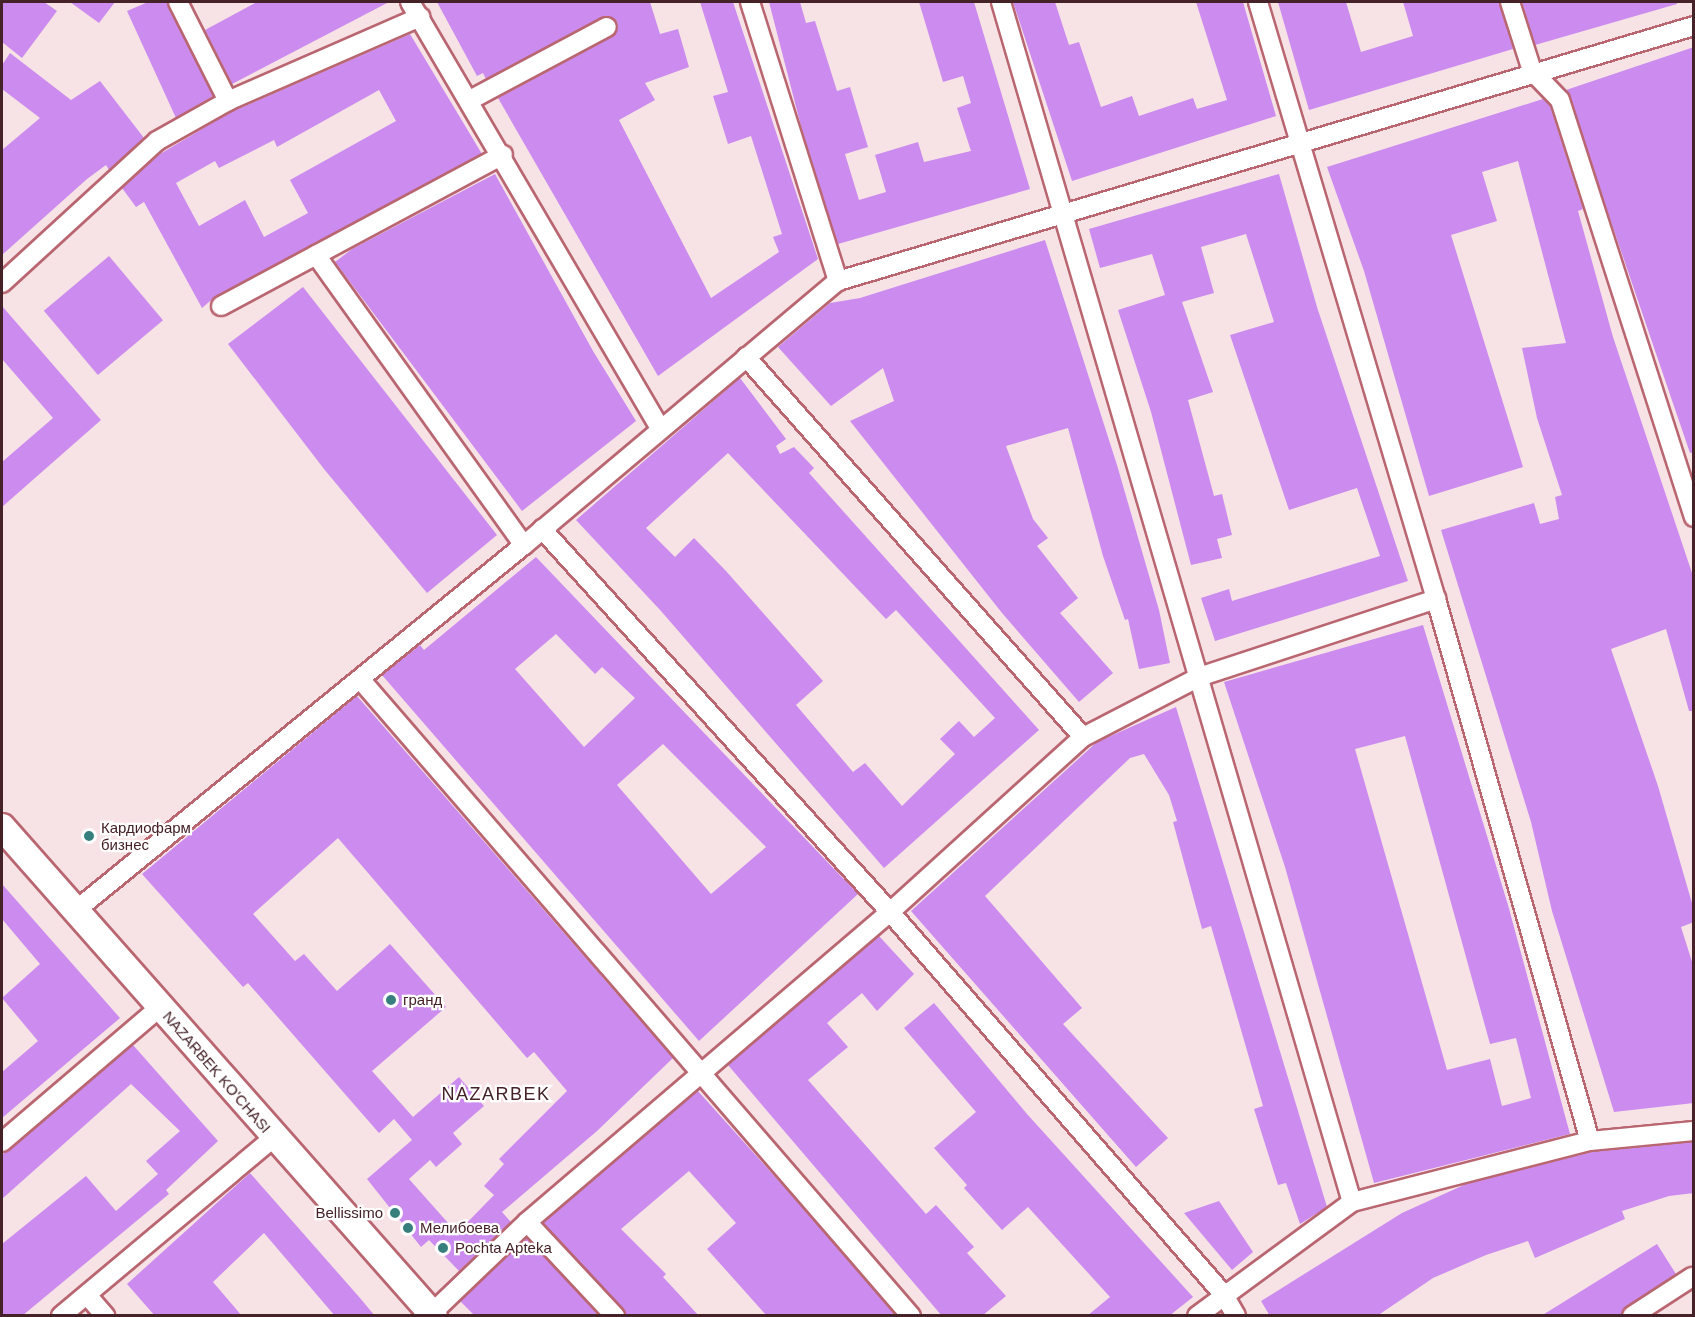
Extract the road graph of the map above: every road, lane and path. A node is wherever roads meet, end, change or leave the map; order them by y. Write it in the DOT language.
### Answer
graph roads {
  1 [pos="178,2"];
  2 [pos="750,2"];
  3 [pos="1001,2"];
  4 [pos="1258,2"];
  5 [pos="1510,2"];
  6 [pos="415,9"];
  7 [pos="1694,26"];
  8 [pos="607,27"];
  9 [pos="1532,71"];
  10 [pos="470,100"];
  11 [pos="228,101"];
  12 [pos="1298,141"];
  13 [pos="503,154"];
  14 [pos="1065,214"];
  15 [pos="316,255"];
  16 [pos="837,281"];
  17 [pos="2,283"];
  18 [pos="221,306"];
  19 [pos="746,357"];
  20 [pos="660,428"];
  21 [pos="1694,517"];
  22 [pos="543,529"];
  23 [pos="524,545"];
  24 [pos="1436,599"];
  25 [pos="1199,677"];
  26 [pos="360,679"];
  27 [pos="1083,737"];
  28 [pos="2,827"];
  29 [pos="75,911"];
  30 [pos="890,912"];
  31 [pos="160,1007"];
  32 [pos="700,1073"];
  33 [pos="1694,1131"];
  34 [pos="274,1137"];
  35 [pos="1590,1141"];
  36 [pos="2,1142"];
  37 [pos="1352,1202"];
  38 [pos="527,1222"];
  39 [pos="1692,1277"];
  40 [pos="87,1295"];
  41 [pos="1224,1295"];
  42 [pos="433,1314"];
  43 [pos="61,1316"];
  44 [pos="105,1316"];
  45 [pos="615,1316"];
  46 [pos="911,1316"];
  47 [pos="1197,1316"];
  48 [pos="1236,1316"];
  49 [pos="1632,1316"];
  1 -- 11 [label="street"];
  2 -- 16 [label="street"];
  3 -- 14 [label="street"];
  4 -- 12 [label="street"];
  5 -- 9 [label="street"];
  6 -- 10 [label="street"];
  6 -- 11 [label="street"];
  7 -- 9 [label="street"];
  8 -- 10 [label="street"];
  9 -- 12 [label="street"];
  9 -- 21 [label="street"];
  10 -- 13 [label="street"];
  11 -- 17 [label="street"];
  12 -- 14 [label="street"];
  12 -- 24 [label="street"];
  13 -- 15 [label="street"];
  13 -- 20 [label="street"];
  14 -- 16 [label="street"];
  14 -- 25 [label="street"];
  15 -- 18 [label="street"];
  15 -- 23 [label="street"];
  16 -- 19 [label="street"];
  19 -- 20 [label="street"];
  19 -- 27 [label="street"];
  20 -- 22 [label="street"];
  22 -- 23 [label="street"];
  22 -- 30 [label="street"];
  23 -- 26 [label="street"];
  24 -- 25 [label="street"];
  24 -- 35 [label="street"];
  25 -- 27 [label="street"];
  25 -- 37 [label="street"];
  26 -- 29 [label="street"];
  26 -- 32 [label="street"];
  27 -- 30 [label="street"];
  28 -- 29 [label="main road, NAZARBEK KO'CHASI"];
  29 -- 31 [label="main road, NAZARBEK KO'CHASI"];
  30 -- 32 [label="street"];
  30 -- 41 [label="street"];
  31 -- 34 [label="main road, NAZARBEK KO'CHASI"];
  31 -- 36 [label="street"];
  32 -- 38 [label="street"];
  32 -- 46 [label="street"];
  33 -- 35 [label="street"];
  34 -- 40 [label="street"];
  34 -- 42 [label="main road, NAZARBEK KO'CHASI"];
  35 -- 37 [label="street"];
  37 -- 41 [label="street"];
  38 -- 42 [label="street"];
  38 -- 45 [label="street"];
  39 -- 49 [label="street"];
  40 -- 43 [label="street"];
  40 -- 44 [label="street"];
  41 -- 47 [label="street"];
  41 -- 48 [label="street"];
}
